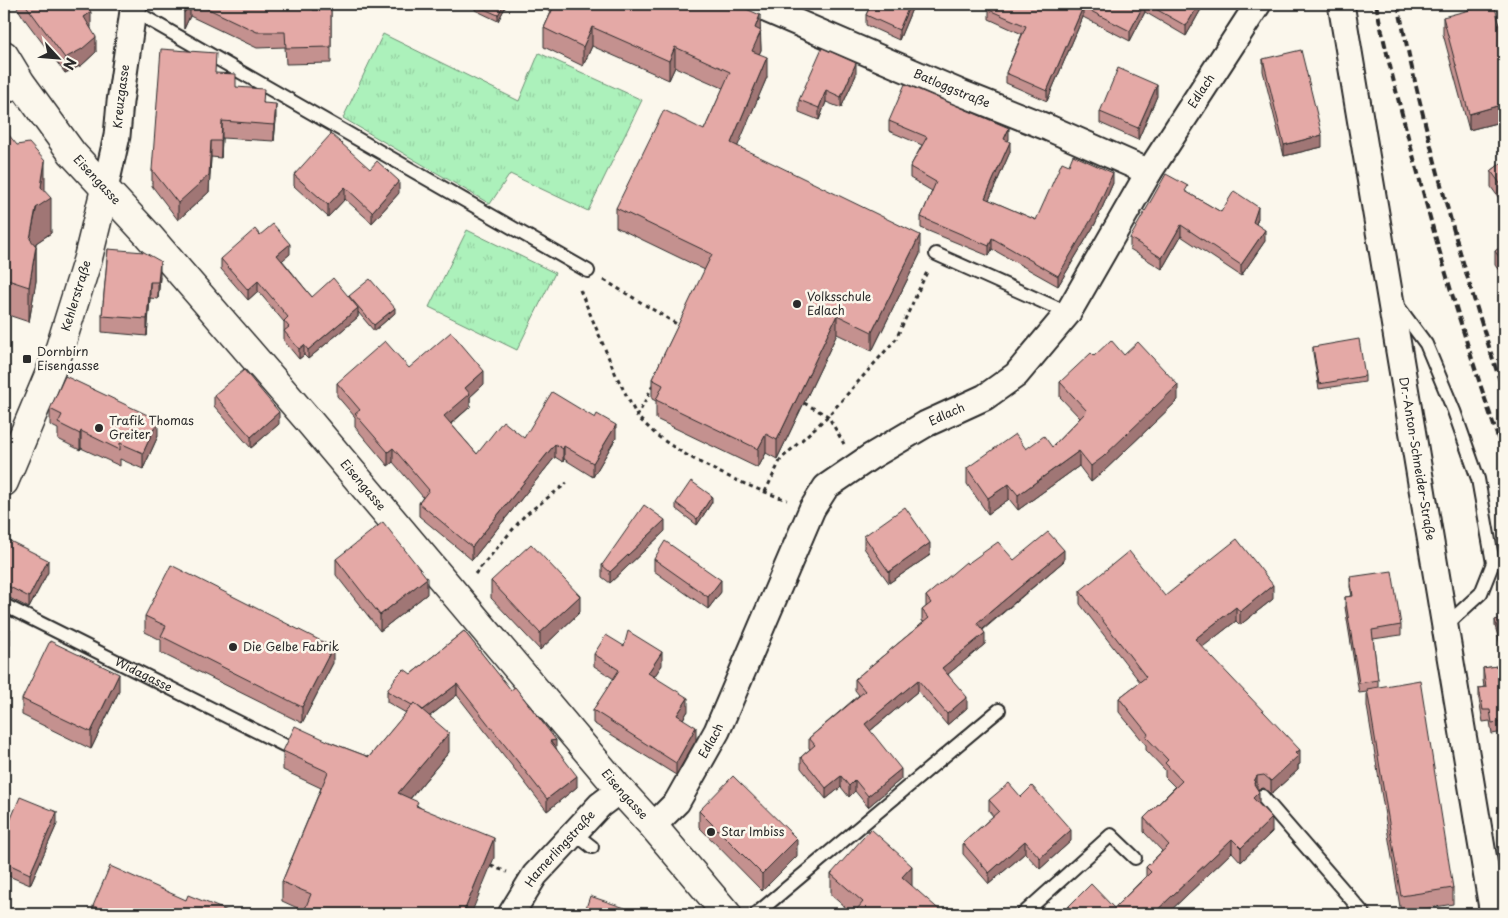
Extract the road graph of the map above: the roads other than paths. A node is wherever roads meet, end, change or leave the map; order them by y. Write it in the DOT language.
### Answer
graph roads {
  1 [pos="754,4"];
  2 [pos="1258,4"];
  3 [pos="1341,4"];
  4 [pos="134,7"];
  5 [pos="4,55"];
  6 [pos="12,87"];
  7 [pos="1149,172"];
  8 [pos="105,189"];
  9 [pos="936,254"];
  10 [pos="588,271"];
  11 [pos="1391,298"];
  12 [pos="1068,313"];
  13 [pos="4,482"];
  14 [pos="4,605"];
  15 [pos="1445,626"];
  16 [pos="999,710"];
  17 [pos="284,745"];
  18 [pos="620,790"];
  19 [pos="1262,796"];
  20 [pos="653,826"];
  21 [pos="1134,858"];
  22 [pos="511,914"];
  23 [pos="727,914"];
  24 [pos="756,914"];
  25 [pos="1023,914"];
  26 [pos="1364,914"];
  27 [pos="1493,914"];
  1 -- 7 [label="street, Batloggstraße"];
  2 -- 7 [label="street, Edlach"];
  3 -- 11 [label="street, Dr.-Anton-Schneider-Straße"];
  4 -- 8 [label="street, Kreuzgasse"];
  4 -- 10 [label="lane"];
  5 -- 6 [label="main road, Eisengasse"];
  6 -- 8 [label="main road, Eisengasse"];
  7 -- 12 [label="street, Edlach"];
  8 -- 13 [label="main road, Kehlerstraße"];
  8 -- 18 [label="main road, Eisengasse"];
  9 -- 12 [label="lane"];
  11 -- 15 [label="street, Dr.-Anton-Schneider-Straße"];
  11 -- 15 [label="lane"];
  12 -- 20 [label="street, Edlach"];
  14 -- 17 [label="lane, Widagasse"];
  15 -- 27 [label="street, Dr.-Anton-Schneider-Straße"];
  16 -- 24 [label="lane"];
  18 -- 20 [label="main road, Eisengasse"];
  18 -- 22 [label="street, Hamerlingstraße"];
  19 -- 26 [label="lane"];
  20 -- 23 [label="main road, Eisengasse"];
  21 -- 25 [label="lane"];
}
